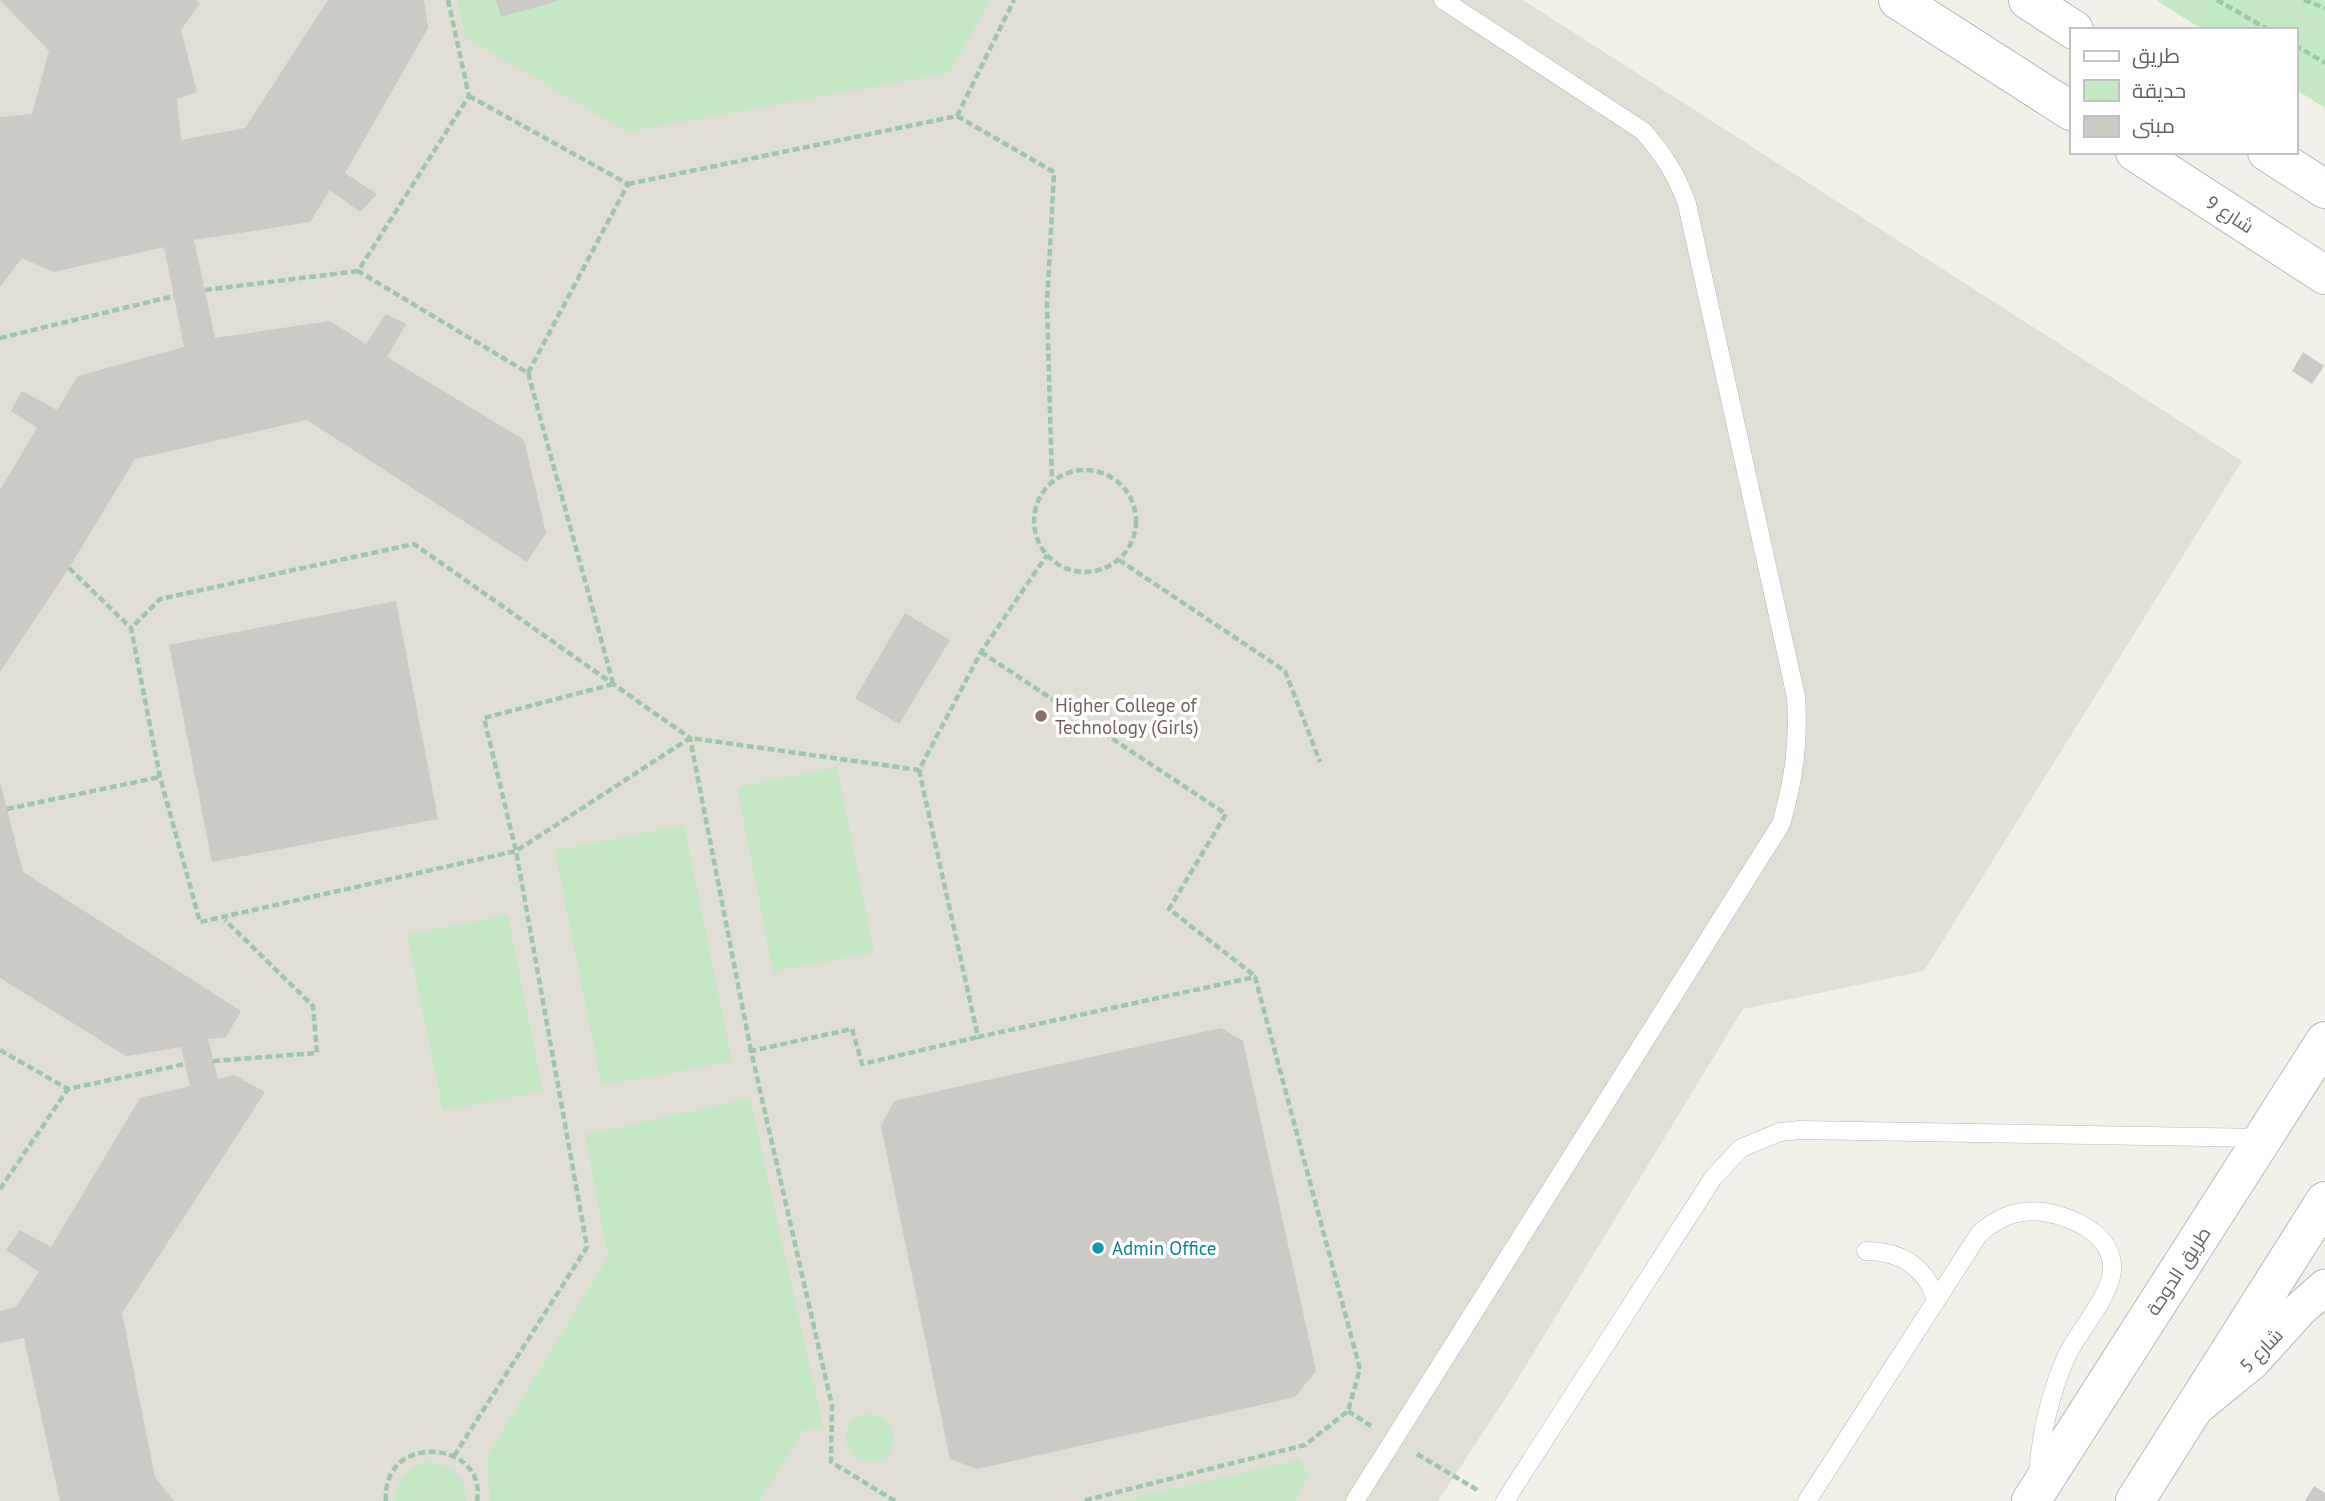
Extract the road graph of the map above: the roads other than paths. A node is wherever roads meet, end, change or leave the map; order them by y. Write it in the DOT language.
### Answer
graph roads {
  1 [pos="1443,0"];
  2 [pos="1898,0"];
  3 [pos="2028,0"];
  4 [pos="2071,28"];
  5 [pos="2070,110"];
  6 [pos="2138,154"];
  7 [pos="2270,154"];
  8 [pos="2325,189"];
  9 [pos="2325,275"];
  10 [pos="2325,1041"];
  11 [pos="2262,1138"];
  12 [pos="2325,1201"];
  13 [pos="1866,1251"];
  14 [pos="2325,1287"];
  15 [pos="1936,1298"];
  16 [pos="2193,1410"];
  17 [pos="2033,1497"];
  18 [pos="1355,1501"];
  19 [pos="1505,1501"];
  20 [pos="1807,1501"];
  21 [pos="2135,1501"];
  1 -- 18 [label="lane"];
  2 -- 5 [label="main road"];
  3 -- 4 [label="main road"];
  6 -- 9 [label="main road, شارع 9"];
  7 -- 8 [label="main road"];
  10 -- 11 [label="main road, طريق الدوحة"];
  11 -- 17 [label="main road, طريق الدوحة"];
  11 -- 19 [label="lane"];
  12 -- 16 [label="main road"];
  13 -- 15 [label="lane"];
  14 -- 16 [label="street, شارع 5"];
  15 -- 17 [label="lane"];
  15 -- 20 [label="lane"];
  16 -- 21 [label="main road"];
}
